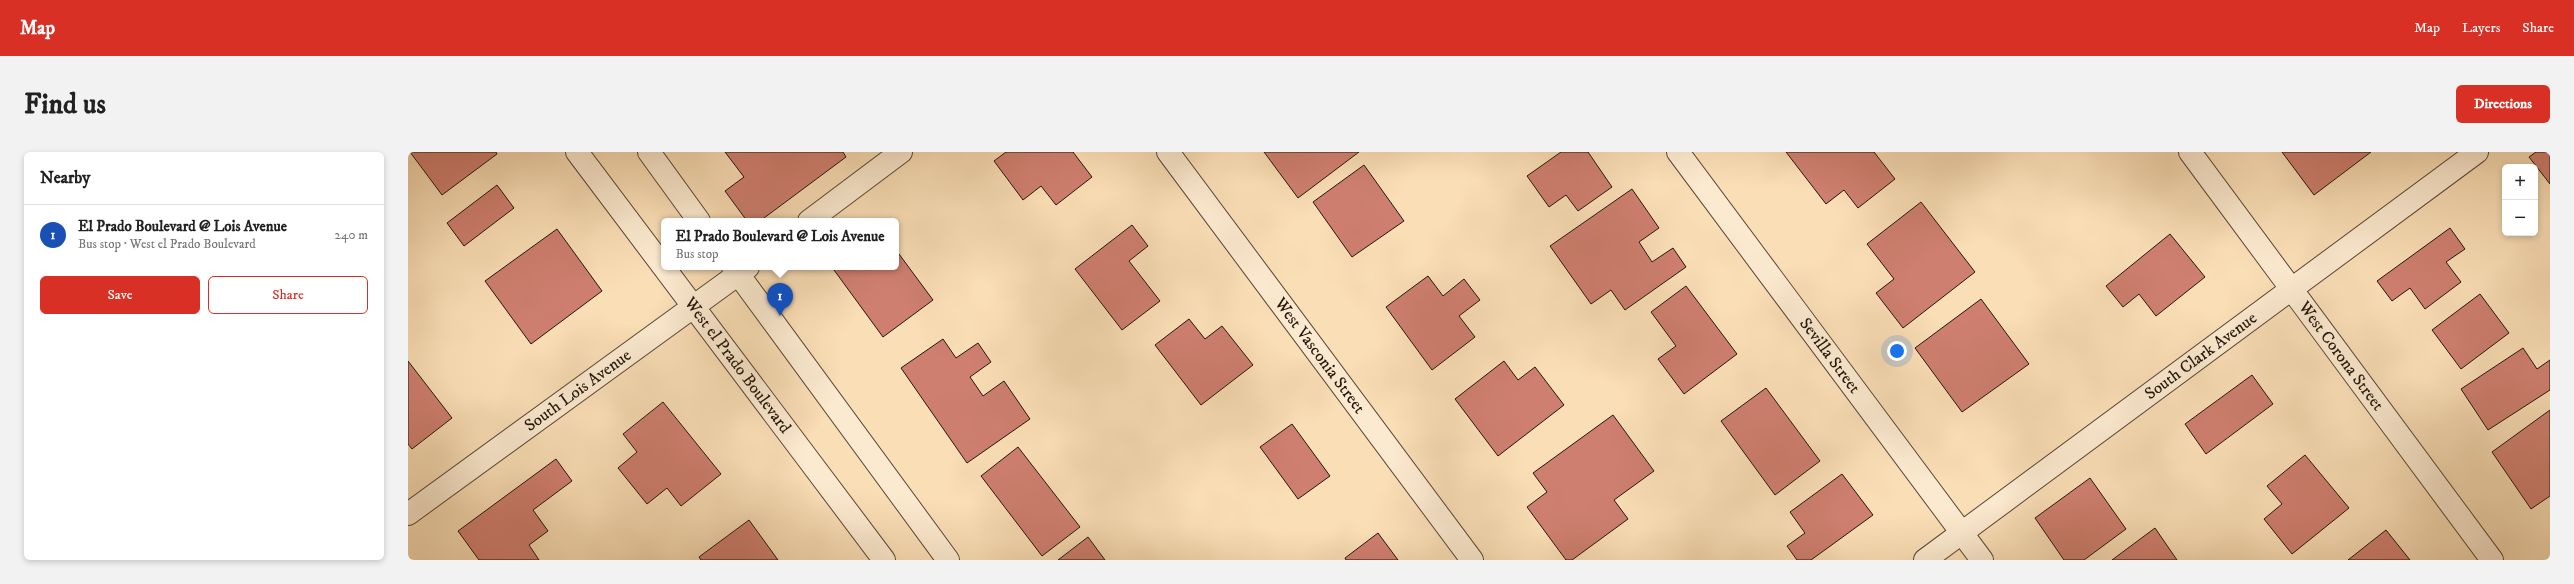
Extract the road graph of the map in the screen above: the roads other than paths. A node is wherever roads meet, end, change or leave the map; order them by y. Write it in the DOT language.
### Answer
graph roads {
  1 [pos="577,152"];
  2 [pos="649,152"];
  3 [pos="901,152"];
  4 [pos="1168,152"];
  5 [pos="1678,152"];
  6 [pos="2190,152"];
  7 [pos="2477,152"];
  8 [pos="697,218"];
  9 [pos="813,218"];
  10 [pos="661,263"];
  11 [pos="666,270"];
  12 [pos="740,270"];
  13 [pos="2291,289"];
  14 [pos="694,307"];
  15 [pos="408,514"];
  16 [pos="1962,532"];
  17 [pos="884,560"];
  18 [pos="948,560"];
  19 [pos="1472,560"];
  20 [pos="1924,560"];
  21 [pos="1982,560"];
  22 [pos="2492,560"];
  1 -- 10 [label="street, West el Prado Boulevard"];
  2 -- 8 [label="street"];
  3 -- 9 [label="street"];
  4 -- 19 [label="street, West Vasconia Street"];
  5 -- 16 [label="street, Sevilla Street"];
  6 -- 13 [label="street, West Corona Street"];
  7 -- 13 [label="street, South Clark Avenue"];
  11 -- 14 [label="street, West el Prado Boulevard"];
  12 -- 14 [label="street, South Lois Avenue"];
  12 -- 18 [label="street"];
  13 -- 16 [label="street, South Clark Avenue"];
  13 -- 22 [label="street, West Corona Street"];
  14 -- 15 [label="street, South Lois Avenue"];
  14 -- 17 [label="street, West el Prado Boulevard"];
  16 -- 20 [label="street, South Clark Avenue"];
  16 -- 21 [label="street, Sevilla Street"];
}
